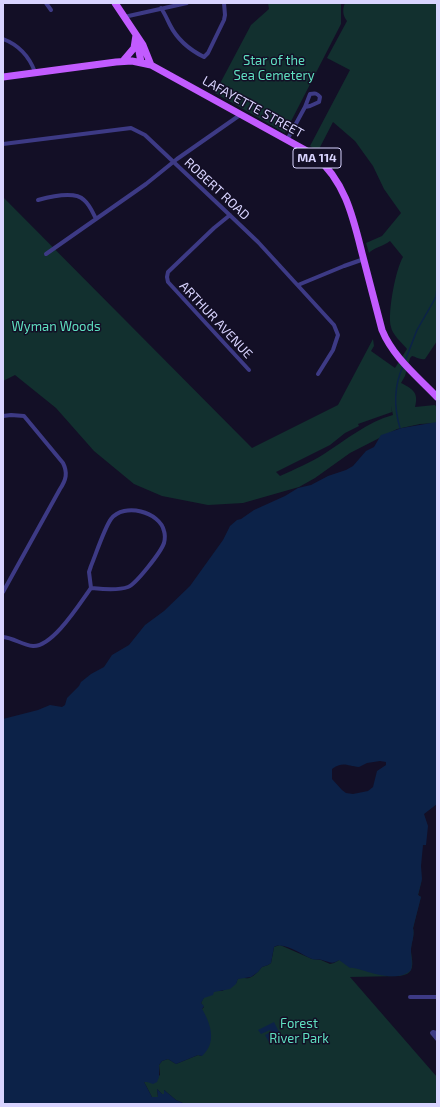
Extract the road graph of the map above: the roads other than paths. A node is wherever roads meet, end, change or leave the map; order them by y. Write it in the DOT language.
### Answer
graph roads {
  1 [pos="46,3"];
  2 [pos="115,3"];
  3 [pos="186,3"];
  4 [pos="224,3"];
  5 [pos="161,8"];
  6 [pos="51,10"];
  7 [pos="124,17"];
  8 [pos="136,34"];
  9 [pos="3,39"];
  10 [pos="123,61"];
  11 [pos="141,62"];
  12 [pos="151,66"];
  13 [pos="35,72"];
  14 [pos="3,76"];
  15 [pos="305,107"];
  16 [pos="240,115"];
  17 [pos="287,140"];
  18 [pos="3,144"];
  19 [pos="174,162"];
  20 [pos="38,200"];
  21 [pos="230,215"];
  22 [pos="96,219"];
  23 [pos="46,254"];
  24 [pos="364,259"];
  25 [pos="298,285"];
  26 [pos="249,370"];
  27 [pos="318,374"];
  28 [pos="437,397"];
  29 [pos="3,416"];
  30 [pos="91,588"];
  31 [pos="3,592"];
  32 [pos="3,637"];
  33 [pos="410,997"];
  34 [pos="437,997"];
  35 [pos="437,1033"];
  36 [pos="437,1039"];
  1 -- 6 [label="street"];
  2 -- 7 [label="main road"];
  3 -- 5 [label="street"];
  4 -- 5 [label="street"];
  5 -- 7 [label="street"];
  7 -- 8 [label="main road"];
  8 -- 10 [label="main road"];
  8 -- 11 [label="main road"];
  8 -- 12 [label="main road"];
  9 -- 13 [label="street"];
  10 -- 11 [label="main road, LAFAYETTE STREET / MA 114"];
  10 -- 13 [label="main road, LAFAYETTE STREET / MA 114"];
  11 -- 12 [label="main road, LAFAYETTE STREET / MA 114"];
  12 -- 16 [label="main road, LAFAYETTE STREET / MA 114"];
  13 -- 14 [label="main road, LAFAYETTE STREET / MA 114"];
  15 -- 17 [label="street"];
  16 -- 17 [label="main road, LAFAYETTE STREET / MA 114"];
  16 -- 19 [label="street"];
  17 -- 24 [label="main road, LAFAYETTE STREET / MA 114"];
  18 -- 19 [label="street, ROBERT ROAD"];
  19 -- 21 [label="street, ROBERT ROAD"];
  19 -- 22 [label="street"];
  20 -- 22 [label="street"];
  21 -- 25 [label="street, ROBERT ROAD"];
  21 -- 26 [label="street, ARTHUR AVENUE"];
  22 -- 23 [label="street"];
  24 -- 25 [label="street"];
  24 -- 28 [label="main road, LAFAYETTE STREET / MA 114"];
  25 -- 27 [label="street, ROBERT ROAD"];
  29 -- 31 [label="street"];
  30 -- 30 [label="street"];
  30 -- 32 [label="street"];
  33 -- 34 [label="street"];
  35 -- 36 [label="street"];
}
